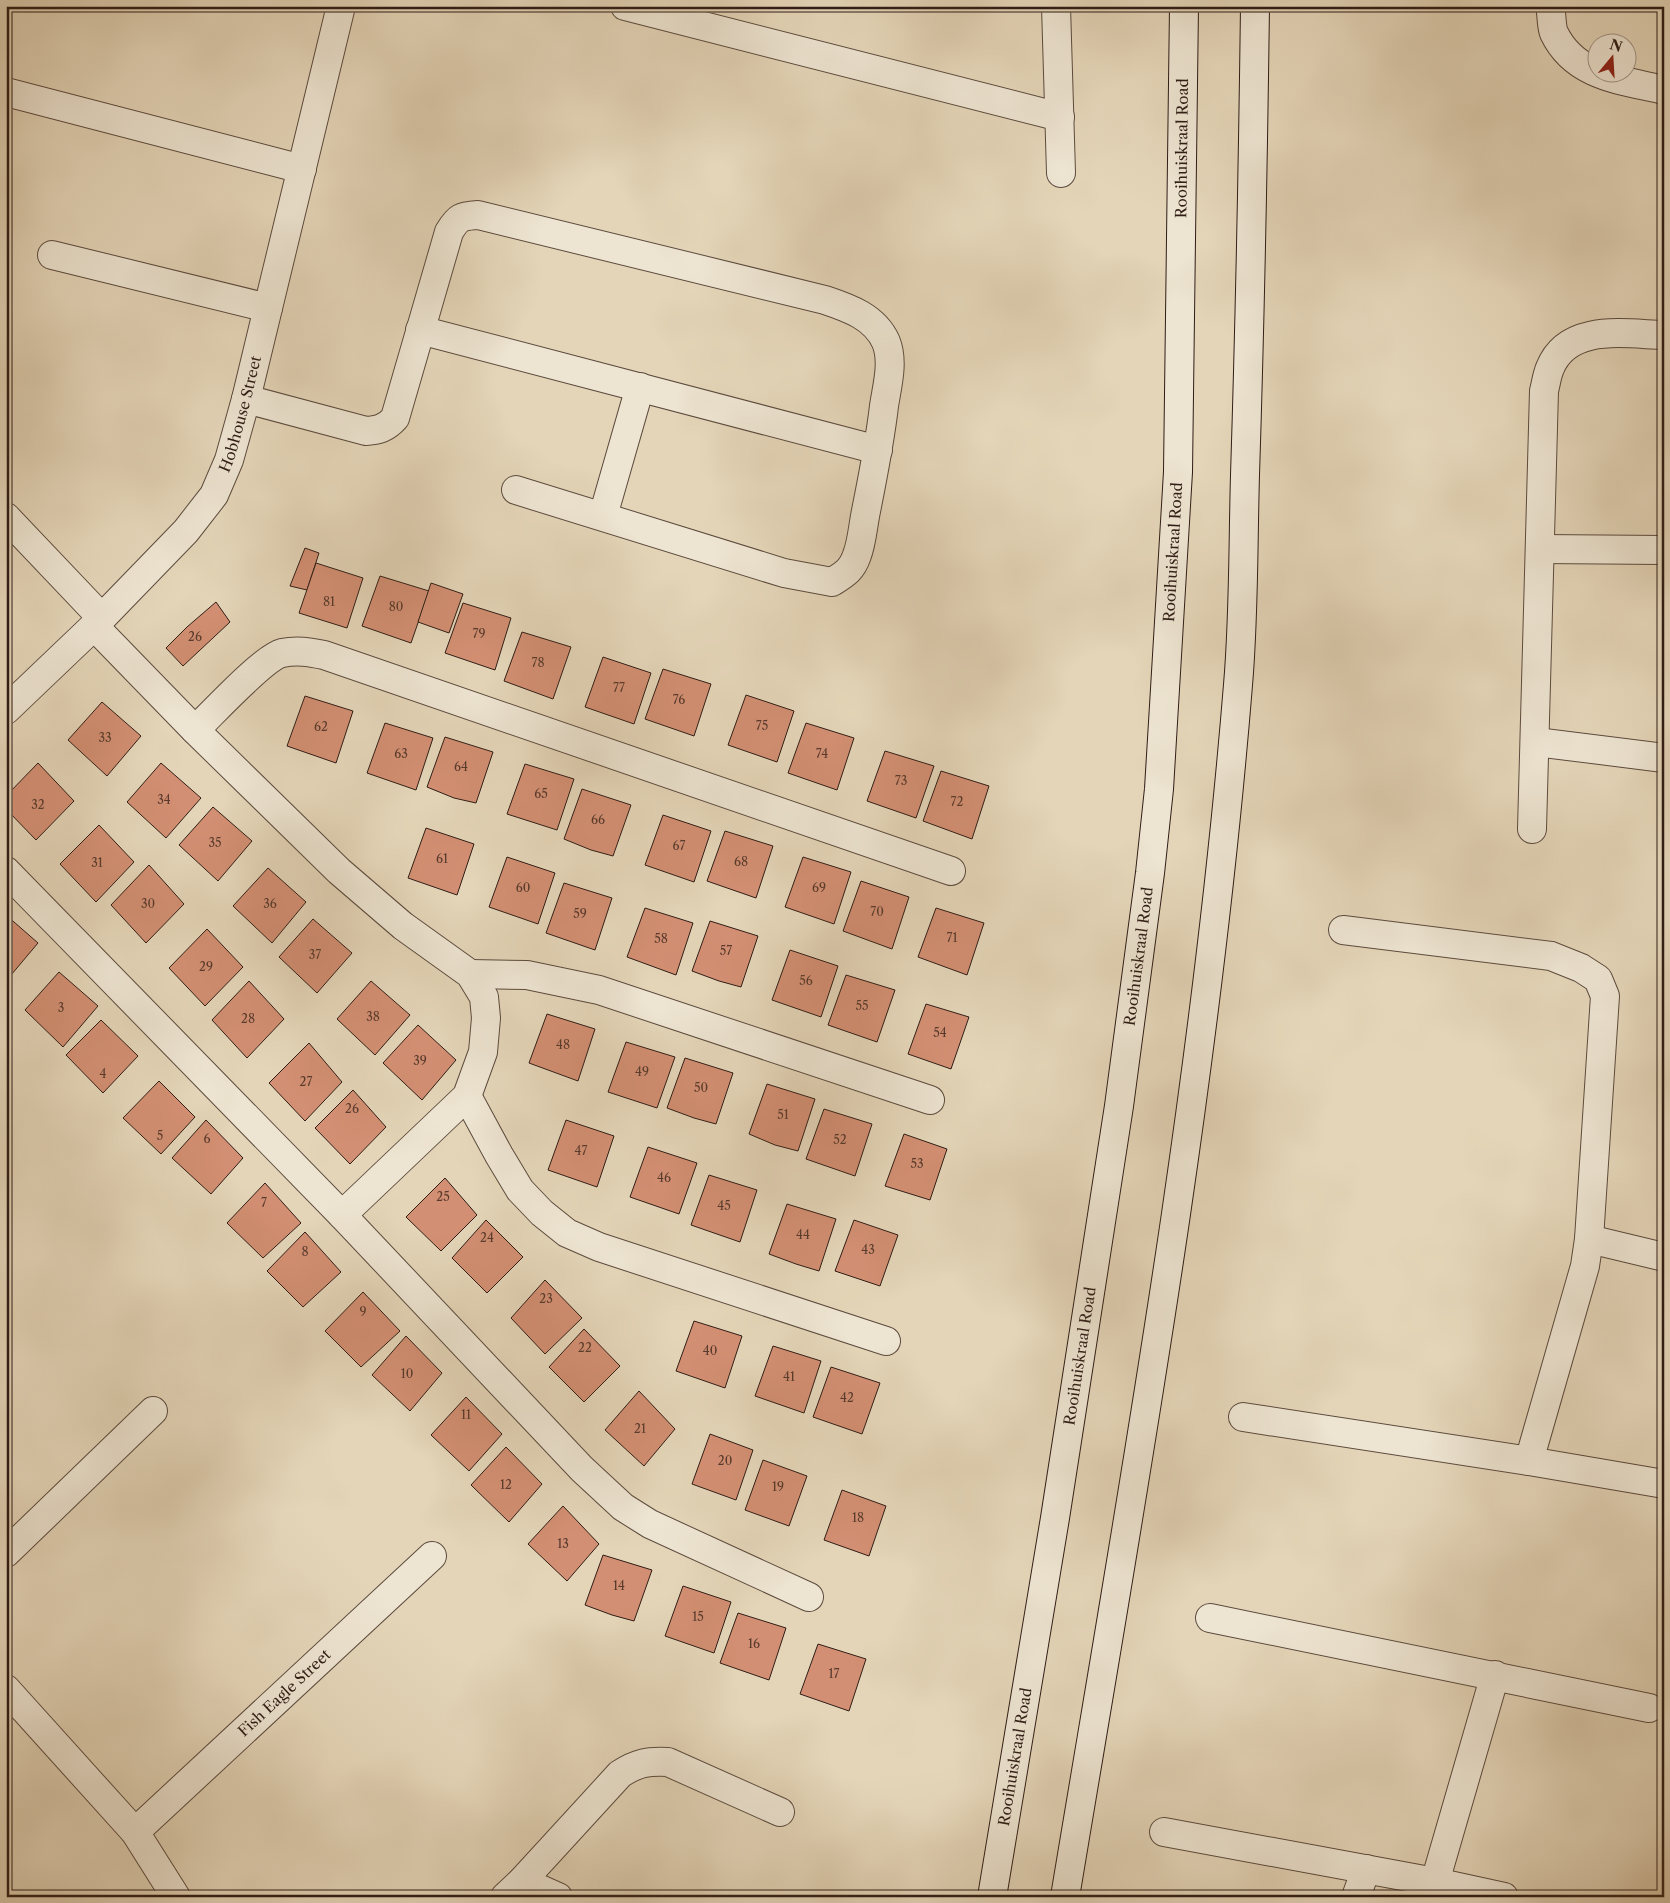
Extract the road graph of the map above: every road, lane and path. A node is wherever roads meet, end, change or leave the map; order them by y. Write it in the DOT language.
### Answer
graph roads {
  1 [pos="341,6"];
  2 [pos="625,6"];
  3 [pos="1056,6"];
  4 [pos="1184,6"];
  5 [pos="1255,6"];
  6 [pos="1550,6"];
  7 [pos="1664,90"];
  8 [pos="6,92"];
  9 [pos="1060,117"];
  10 [pos="302,169"];
  11 [pos="1061,173"];
  12 [pos="52,255"];
  13 [pos="268,308"];
  14 [pos="420,330"];
  15 [pos="1664,335"];
  16 [pos="640,387"];
  17 [pos="246,399"];
  18 [pos="878,450"];
  19 [pos="516,490"];
  20 [pos="603,516"];
  21 [pos="6,517"];
  22 [pos="1540,549"];
  23 [pos="1664,550"];
  24 [pos="98,621"];
  25 [pos="6,710"];
  26 [pos="195,730"];
  27 [pos="1536,742"];
  28 [pos="1664,758"];
  29 [pos="1532,829"];
  30 [pos="6,871"];
  31 [pos="951,871"];
  32 [pos="1343,930"];
  33 [pos="470,974"];
  34 [pos="467,1096"];
  35 [pos="930,1100"];
  36 [pos="342,1215"];
  37 [pos="1589,1239"];
  38 [pos="1664,1257"];
  39 [pos="886,1341"];
  40 [pos="153,1411"];
  41 [pos="1243,1417"];
  42 [pos="1529,1461"];
  43 [pos="1664,1484"];
  44 [pos="6,1553"];
  45 [pos="432,1556"];
  46 [pos="809,1597"];
  47 [pos="1210,1618"];
  48 [pos="1495,1676"];
  49 [pos="9,1698"];
  50 [pos="1648,1708"];
  51 [pos="780,1812"];
  52 [pos="136,1832"];
  53 [pos="1164,1832"];
  54 [pos="1366,1869"];
  55 [pos="1435,1882"];
  56 [pos="513,1889"];
  57 [pos="176,1897"];
  58 [pos="558,1897"];
  59 [pos="992,1897"];
  60 [pos="1065,1897"];
  61 [pos="1356,1897"];
  62 [pos="1504,1897"];
  1 -- 10 [label="street, Hobhouse Street"];
  2 -- 9 [label="street"];
  3 -- 9 [label="street"];
  4 -- 59 [label="street, Rooihuiskraal Road"];
  5 -- 60 [label="street"];
  6 -- 7 [label="street"];
  8 -- 10 [label="street"];
  9 -- 11 [label="street"];
  10 -- 13 [label="street, Hobhouse Street"];
  12 -- 13 [label="street"];
  13 -- 17 [label="street, Hobhouse Street"];
  14 -- 16 [label="street"];
  14 -- 17 [label="street"];
  14 -- 18 [label="street"];
  15 -- 22 [label="street"];
  16 -- 18 [label="street"];
  16 -- 20 [label="street"];
  17 -- 24 [label="street, Hobhouse Street"];
  18 -- 20 [label="street"];
  19 -- 20 [label="street"];
  21 -- 24 [label="street"];
  22 -- 23 [label="street"];
  22 -- 27 [label="street"];
  24 -- 25 [label="street, Hobhouse Street"];
  24 -- 26 [label="street"];
  26 -- 31 [label="street"];
  26 -- 33 [label="street"];
  27 -- 28 [label="street"];
  27 -- 29 [label="street"];
  30 -- 36 [label="street"];
  32 -- 37 [label="street"];
  33 -- 34 [label="street"];
  33 -- 35 [label="street"];
  34 -- 36 [label="street"];
  34 -- 39 [label="street"];
  36 -- 46 [label="street"];
  37 -- 38 [label="street"];
  37 -- 42 [label="street"];
  40 -- 44 [label="street"];
  41 -- 42 [label="street"];
  42 -- 43 [label="street"];
  45 -- 52 [label="street, Fish Eagle Street"];
  47 -- 48 [label="street"];
  48 -- 50 [label="street"];
  48 -- 55 [label="street"];
  49 -- 52 [label="street"];
  51 -- 56 [label="street"];
  52 -- 57 [label="street"];
  53 -- 54 [label="street"];
  54 -- 55 [label="street"];
  54 -- 61 [label="street"];
  55 -- 62 [label="street"];
  56 -- 58 [label="street"];
}
